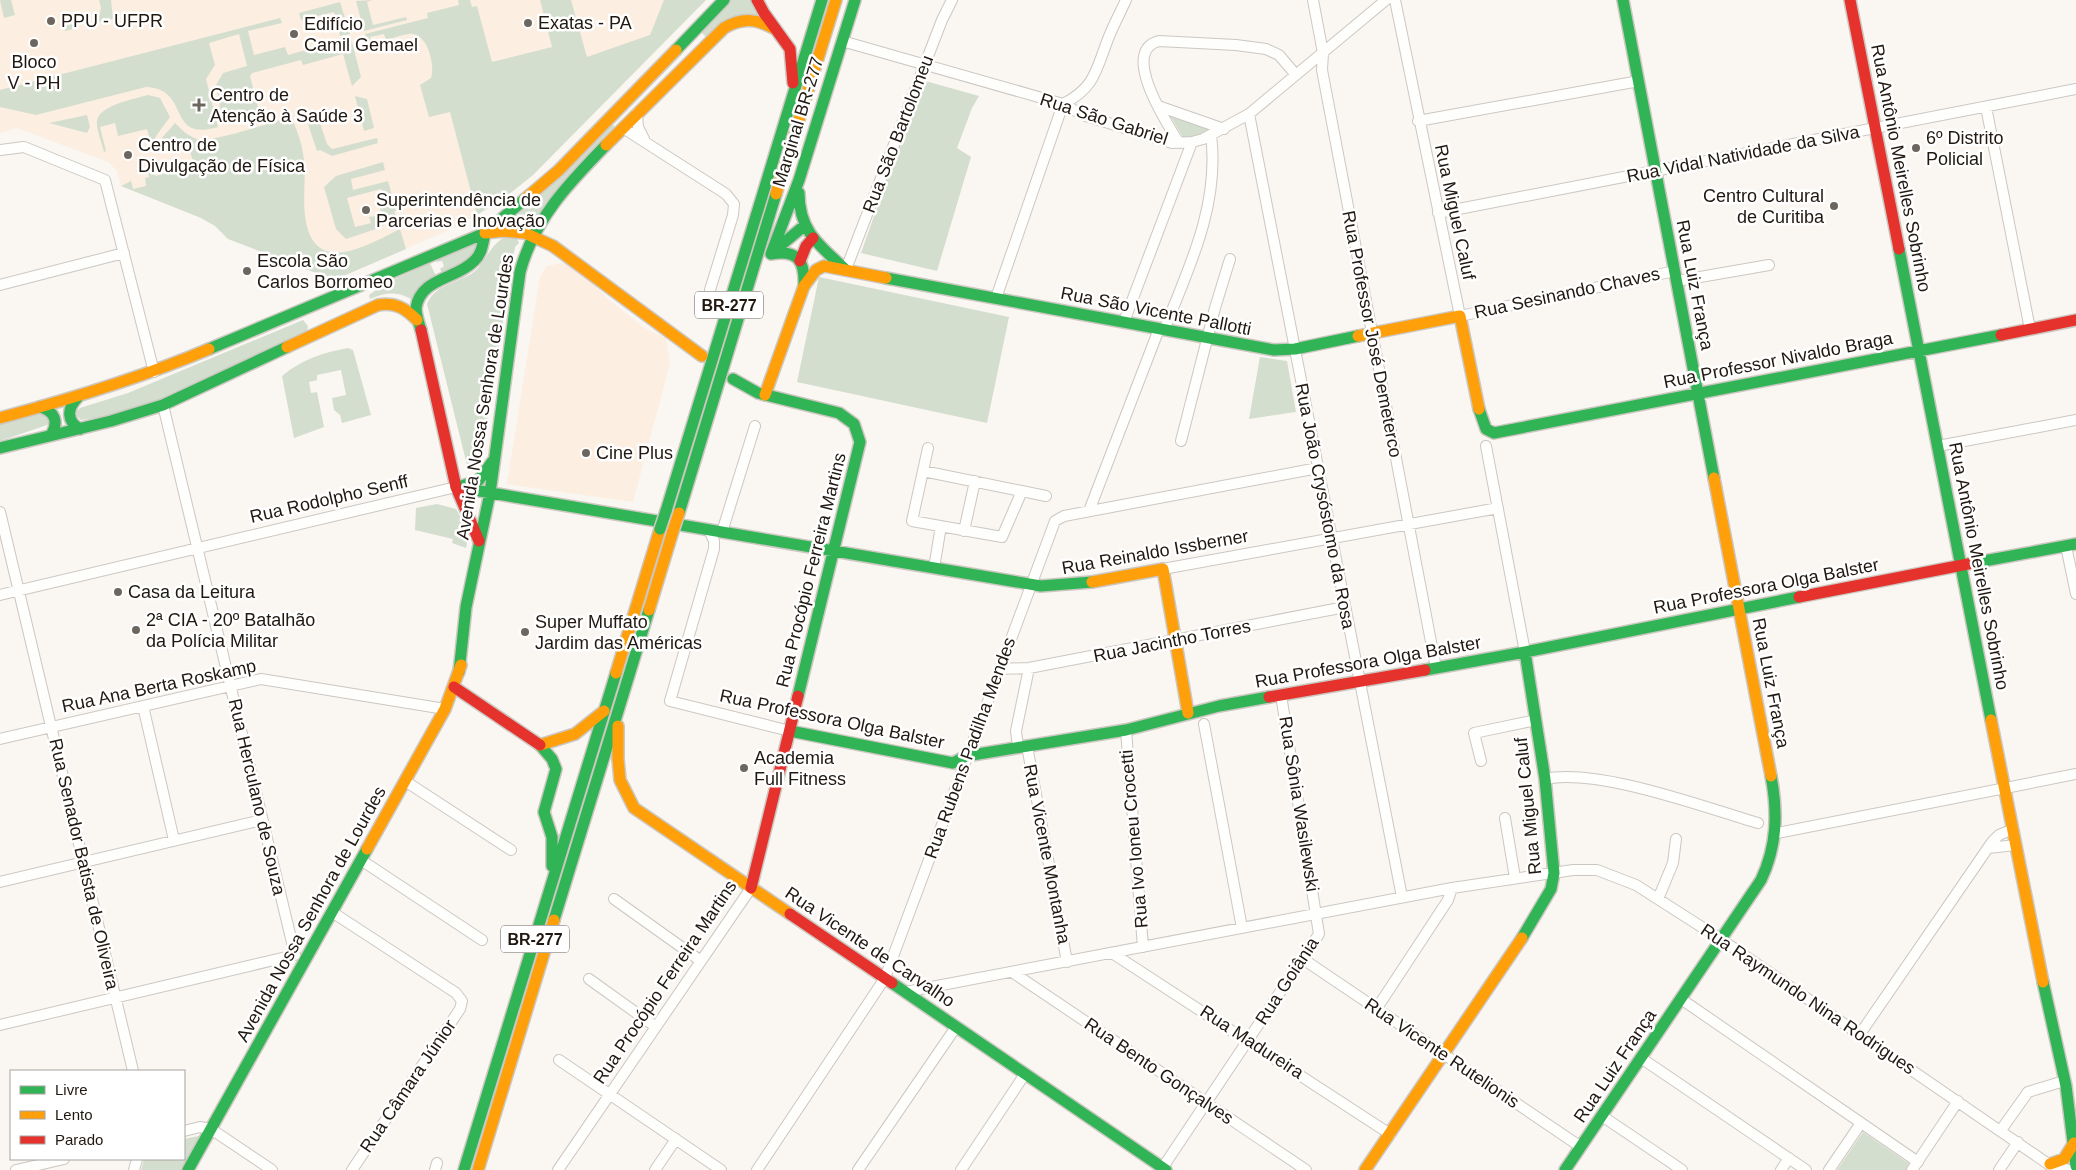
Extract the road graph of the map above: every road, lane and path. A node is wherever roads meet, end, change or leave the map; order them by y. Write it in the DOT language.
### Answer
graph roads {
  1 [pos="724,0"];
  2 [pos="757,0"];
  3 [pos="822,0"];
  4 [pos="836,0"];
  5 [pos="855,0"];
  6 [pos="952,0"];
  7 [pos="1126,0"];
  8 [pos="1312,0"];
  9 [pos="1386,0"];
  10 [pos="1394,0"];
  11 [pos="1623,0"];
  12 [pos="1850,0"];
  13 [pos="775,29"];
  14 [pos="842,42"];
  15 [pos="1323,53"];
  16 [pos="924,65"];
  17 [pos="1296,75"];
  18 [pos="1639,81"];
  19 [pos="2076,89"];
  20 [pos="792,99"];
  21 [pos="1063,104"];
  22 [pos="622,105"];
  23 [pos="1158,106"];
  24 [pos="1986,107"];
  25 [pos="637,113"];
  26 [pos="1249,114"];
  27 [pos="1418,121"];
  28 [pos="623,128"];
  29 [pos="1875,128"];
  30 [pos="1224,129"];
  31 [pos="1211,135"];
  32 [pos="644,139"];
  33 [pos="1192,142"];
  34 [pos="1179,143"];
  35 [pos="0,150"];
  36 [pos="1656,171"];
  37 [pos="800,180"];
  38 [pos="1438,213"];
  39 [pos="804,226"];
  40 [pos="485,233"];
  41 [pos="532,235"];
  42 [pos="813,238"];
  43 [pos="124,253"];
  44 [pos="771,254"];
  45 [pos="1230,259"];
  46 [pos="800,261"];
  47 [pos="1769,265"];
  48 [pos="846,269"];
  49 [pos="1676,276"];
  50 [pos="0,285"];
  51 [pos="804,286"];
  52 [pos="710,290"];
  53 [pos="996,298"];
  54 [pos="1460,316"];
  55 [pos="417,320"];
  56 [pos="2076,320"];
  57 [pos="1124,322"];
  58 [pos="2030,329"];
  59 [pos="1162,330"];
  60 [pos="1372,334"];
  61 [pos="1207,338"];
  62 [pos="731,343"];
  63 [pos="1295,349"];
  64 [pos="1919,350"];
  65 [pos="702,356"];
  66 [pos="154,372"];
  67 [pos="733,379"];
  68 [pos="1698,393"];
  69 [pos="765,395"];
  70 [pos="78,398"];
  71 [pos="163,405"];
  72 [pos="40,407"];
  73 [pos="0,418"];
  74 [pos="2076,420"];
  75 [pos="755,426"];
  76 [pos="80,429"];
  77 [pos="1486,429"];
  78 [pos="52,436"];
  79 [pos="1181,441"];
  80 [pos="1486,446"];
  81 [pos="1938,446"];
  82 [pos="0,448"];
  83 [pos="928,448"];
  84 [pos="492,461"];
  85 [pos="1318,468"];
  86 [pos="923,471"];
  87 [pos="975,481"];
  88 [pos="456,487"];
  89 [pos="1022,491"];
  90 [pos="490,493"];
  91 [pos="1046,496"];
  92 [pos="1498,508"];
  93 [pos="1089,511"];
  94 [pos="0,512"];
  95 [pos="1408,524"];
  96 [pos="941,526"];
  97 [pos="668,528"];
  98 [pos="709,530"];
  99 [pos="964,531"];
  100 [pos="722,532"];
  101 [pos="1332,538"];
  102 [pos="480,542"];
  103 [pos="2071,545"];
  104 [pos="197,548"];
  105 [pos="834,551"];
  106 [pos="1961,566"];
  107 [pos="934,568"];
  108 [pos="1163,569"];
  109 [pos="1030,584"];
  110 [pos="19,590"];
  111 [pos="2076,594"];
  112 [pos="0,595"];
  113 [pos="1345,607"];
  114 [pos="1739,608"];
  115 [pos="1176,641"];
  116 [pos="1525,652"];
  117 [pos="1029,668"];
  118 [pos="1436,668"];
  119 [pos="999,669"];
  120 [pos="1360,682"];
  121 [pos="230,685"];
  122 [pos="454,687"];
  123 [pos="1281,695"];
  124 [pos="143,706"];
  125 [pos="445,709"];
  126 [pos="606,709"];
  127 [pos="1188,713"];
  128 [pos="618,716"];
  129 [pos="1536,720"];
  130 [pos="1204,724"];
  131 [pos="51,727"];
  132 [pos="1126,730"];
  133 [pos="790,731"];
  134 [pos="0,739"];
  135 [pos="540,745"];
  136 [pos="1022,746"];
  137 [pos="966,756"];
  138 [pos="1481,761"];
  139 [pos="2076,774"];
  140 [pos="1545,779"];
  141 [pos="405,781"];
  142 [pos="2005,788"];
  143 [pos="1505,818"];
  144 [pos="262,820"];
  145 [pos="1758,823"];
  146 [pos="2013,829"];
  147 [pos="1777,833"];
  148 [pos="174,840"];
  149 [pos="1676,840"];
  150 [pos="2016,845"];
  151 [pos="1988,848"];
  152 [pos="511,850"];
  153 [pos="361,860"];
  154 [pos="83,862"];
  155 [pos="1554,873"];
  156 [pos="1515,878"];
  157 [pos="0,882"];
  158 [pos="552,884"];
  159 [pos="751,888"];
  160 [pos="1452,888"];
  161 [pos="1402,897"];
  162 [pos="614,899"];
  163 [pos="1658,899"];
  164 [pos="332,912"];
  165 [pos="1317,913"];
  166 [pos="1242,928"];
  167 [pos="482,940"];
  168 [pos="1722,940"];
  169 [pos="1143,947"];
  170 [pos="1112,953"];
  171 [pos="300,958"];
  172 [pos="1303,959"];
  173 [pos="701,961"];
  174 [pos="1067,962"];
  175 [pos="1012,972"];
  176 [pos="885,978"];
  177 [pos="589,979"];
  178 [pos="905,992"];
  179 [pos="115,998"];
  180 [pos="1681,999"];
  181 [pos="1377,1008"];
  182 [pos="0,1025"];
  183 [pos="656,1027"];
  184 [pos="956,1027"];
  185 [pos="1860,1034"];
  186 [pos="1249,1040"];
  187 [pos="1444,1054"];
  188 [pos="1641,1058"];
  189 [pos="559,1060"];
  190 [pos="133,1070"];
  191 [pos="1025,1074"];
  192 [pos="2064,1081"];
  193 [pos="610,1095"];
  194 [pos="1958,1101"];
  195 [pos="1206,1103"];
  196 [pos="1602,1116"];
  197 [pos="1861,1123"];
  198 [pos="211,1129"];
  199 [pos="2001,1130"];
  200 [pos="185,1131"];
  201 [pos="1390,1134"];
  202 [pos="676,1139"];
  203 [pos="2075,1141"];
  204 [pos="2018,1142"];
  205 [pos="1581,1147"];
  206 [pos="1789,1158"];
  207 [pos="60,1160"];
  208 [pos="1915,1166"];
  209 [pos="2076,1166"];
  210 [pos="2054,1167"];
  211 [pos="1163,1169"];
  212 [pos="16,1170"];
  213 [pos="188,1170"];
  214 [pos="272,1170"];
  215 [pos="352,1170"];
  216 [pos="464,1170"];
  217 [pos="478,1170"];
  218 [pos="558,1170"];
  219 [pos="655,1170"];
  220 [pos="721,1170"];
  221 [pos="757,1170"];
  222 [pos="858,1170"];
  223 [pos="961,1170"];
  224 [pos="1306,1170"];
  225 [pos="1365,1170"];
  226 [pos="1565,1170"];
  227 [pos="1682,1170"];
  228 [pos="1781,1170"];
  229 [pos="1806,1170"];
  230 [pos="1829,1170"];
  231 [pos="1999,1170"];
  232 [pos="2068,1170"];
  1 -- 22 [label="main road"];
  2 -- 13 [label="main road"];
  3 -- 20 [label="main road, BR-277"];
  4 -- 62 [label="main road, BR-277"];
  5 -- 14 [label="main road, Marginal BR-277"];
  6 -- 16 [label="street, Rua São Bartolomeu"];
  7 -- 21 [label="street"];
  8 -- 15 [label="street, Rua Professor José Demeterco"];
  9 -- 15 [label="street, Rua São Gabriel"];
  10 -- 27 [label="street, Rua Miguel Caluf"];
  11 -- 18 [label="main road, Rua Luiz França"];
  12 -- 29 [label="main road, Rua Antônio Meirelles Sobrinho"];
  13 -- 20 [label="main road"];
  13 -- 25 [label="main road, Avenida Nossa Senhora de Lourdes"];
  14 -- 16 [label="street, Rua São Gabriel"];
  14 -- 37 [label="main road, Marginal BR-277"];
  15 -- 17 [label="street, Rua São Gabriel"];
  15 -- 60 [label="street, Rua Professor José Demeterco"];
  16 -- 21 [label="street, Rua São Gabriel"];
  16 -- 48 [label="street, Rua São Bartolomeu"];
  17 -- 23 [label="street"];
  17 -- 26 [label="street, Rua São Gabriel"];
  18 -- 27 [label="street"];
  18 -- 36 [label="main road, Rua Luiz França"];
  19 -- 24 [label="street, Rua Vidal Natividade da Silva"];
  20 -- 97 [label="main road, BR-277, bridge"];
  21 -- 34 [label="street, Rua São Gabriel"];
  21 -- 53 [label="street"];
  22 -- 28 [label="main road"];
  22 -- 40 [label="main road"];
  23 -- 30 [label="street"];
  23 -- 34 [label="street"];
  24 -- 29 [label="street, Rua Vidal Natividade da Silva"];
  24 -- 58 [label="street"];
  25 -- 28 [label="main road, Avenida Nossa Senhora de Lourdes"];
  25 -- 32 [label="street"];
  26 -- 30 [label="street, Rua São Gabriel"];
  26 -- 63 [label="street, Rua João Crysóstomo da Rosa"];
  27 -- 38 [label="street, Rua Miguel Caluf"];
  28 -- 32 [label="street"];
  28 -- 41 [label="main road, Avenida Nossa Senhora de Lourdes"];
  29 -- 36 [label="street, Rua Vidal Natividade da Silva"];
  29 -- 64 [label="main road, Rua Antônio Meirelles Sobrinho"];
  30 -- 31 [label="street, Rua São Gabriel"];
  31 -- 33 [label="street, Rua São Gabriel"];
  31 -- 59 [label="street"];
  32 -- 52 [label="street"];
  33 -- 34 [label="street, Rua São Gabriel"];
  33 -- 57 [label="street"];
  35 -- 43 [label="street"];
  36 -- 38 [label="street, Rua Vidal Natividade da Silva"];
  36 -- 49 [label="main road, Rua Luiz França"];
  37 -- 39 [label="main road"];
  37 -- 44 [label="main road, Marginal BR-277"];
  38 -- 54 [label="street, Rua Miguel Caluf"];
  39 -- 42 [label="main road"];
  39 -- 44 [label="main road"];
  40 -- 41 [label="main road"];
  40 -- 55 [label="main road"];
  40 -- 66 [label="main road"];
  41 -- 65 [label="main road"];
  41 -- 84 [label="main road, Avenida Nossa Senhora de Lourdes"];
  42 -- 46 [label="main road"];
  42 -- 48 [label="main road"];
  43 -- 50 [label="street"];
  43 -- 66 [label="street"];
  44 -- 46 [label="main road"];
  44 -- 62 [label="main road, Marginal BR-277"];
  45 -- 61 [label="street"];
  46 -- 51 [label="main road"];
  47 -- 49 [label="street, Rua Sesinando Chaves"];
  48 -- 51 [label="main road, Rua São Vicente Pallotti"];
  48 -- 53 [label="main road, Rua São Vicente Pallotti"];
  49 -- 54 [label="street, Rua Sesinando Chaves"];
  49 -- 68 [label="main road, Rua Luiz França"];
  51 -- 69 [label="main road"];
  53 -- 57 [label="main road, Rua São Vicente Pallotti"];
  54 -- 60 [label="main road, Rua São Vicente Pallotti"];
  54 -- 77 [label="main road, Rua Miguel Caluf"];
  55 -- 71 [label="main road"];
  55 -- 88 [label="main road"];
  56 -- 58 [label="main road, Rua Professor Nivaldo Braga"];
  57 -- 59 [label="main road, Rua São Vicente Pallotti"];
  58 -- 64 [label="main road, Rua Professor Nivaldo Braga"];
  59 -- 61 [label="main road, Rua São Vicente Pallotti"];
  59 -- 93 [label="street"];
  60 -- 63 [label="main road, Rua São Vicente Pallotti"];
  60 -- 95 [label="street, Rua Professor José Demeterco"];
  61 -- 63 [label="main road, Rua São Vicente Pallotti"];
  61 -- 79 [label="street"];
  62 -- 97 [label="main road, BR-277, bridge"];
  63 -- 85 [label="street, Rua João Crysóstomo da Rosa"];
  64 -- 68 [label="main road, Rua Professor Nivaldo Braga"];
  64 -- 81 [label="main road, Rua Antônio Meirelles Sobrinho"];
  66 -- 70 [label="main road"];
  67 -- 69 [label="main road"];
  68 -- 77 [label="main road, Rua Professor Nivaldo Braga"];
  68 -- 114 [label="main road, Rua Luiz França"];
  69 -- 105 [label="main road, Rua Procópio Ferreira Martins"];
  70 -- 72 [label="main road"];
  70 -- 76 [label="main road"];
  71 -- 76 [label="main road"];
  71 -- 104 [label="street, Rua Herculano de Souza"];
  72 -- 73 [label="main road"];
  72 -- 78 [label="main road"];
  74 -- 81 [label="street"];
  75 -- 100 [label="street"];
  76 -- 78 [label="main road"];
  78 -- 82 [label="main road"];
  80 -- 92 [label="street, Rua Miguel Caluf"];
  81 -- 106 [label="main road, Rua Antônio Meirelles Sobrinho"];
  83 -- 86 [label="street"];
  84 -- 88 [label="main road"];
  84 -- 90 [label="main road, Avenida Nossa Senhora de Lourdes"];
  85 -- 93 [label="street"];
  85 -- 101 [label="street, Rua João Crysóstomo da Rosa"];
  86 -- 87 [label="street"];
  86 -- 96 [label="street"];
  87 -- 89 [label="street"];
  87 -- 99 [label="street"];
  88 -- 90 [label="main road, Rua Rodolpho Senff"];
  88 -- 102 [label="main road"];
  88 -- 104 [label="street, Rua Rodolpho Senff"];
  89 -- 91 [label="street"];
  89 -- 99 [label="street"];
  90 -- 97 [label="main road, Rua Rodolpho Senff"];
  90 -- 102 [label="main road, Avenida Nossa Senhora de Lourdes"];
  92 -- 95 [label="street, Rua Reinaldo Issberner"];
  92 -- 116 [label="street, Rua Miguel Caluf"];
  93 -- 109 [label="street, Rua Rubens Padilha Mendes"];
  94 -- 110 [label="street, Rua Senador Batista de Oliveira"];
  95 -- 101 [label="street, Rua Reinaldo Issberner"];
  95 -- 118 [label="street, Rua Professor José Demeterco"];
  96 -- 99 [label="street"];
  96 -- 107 [label="street"];
  97 -- 98 [label="main road, Rua Reinaldo Issberner"];
  97 -- 126 [label="main road, BR-277"];
  97 -- 128 [label="main road, BR-277"];
  98 -- 100 [label="main road, Rua Reinaldo Issberner"];
  98 -- 133 [label="street, Rua Professora Olga Balster"];
  100 -- 105 [label="main road, Rua Reinaldo Issberner"];
  101 -- 108 [label="street, Rua Reinaldo Issberner"];
  101 -- 113 [label="street, Rua João Crysóstomo da Rosa"];
  102 -- 122 [label="main road, Avenida Nossa Senhora de Lourdes"];
  103 -- 106 [label="main road, Rua Professora Olga Balster"];
  103 -- 111 [label="street"];
  104 -- 110 [label="street, Rua Rodolpho Senff"];
  104 -- 121 [label="street, Rua Herculano de Souza"];
  105 -- 107 [label="main road, Rua Reinaldo Issberner"];
  105 -- 133 [label="main road, Rua Procópio Ferreira Martins"];
  106 -- 114 [label="main road, Rua Professora Olga Balster"];
  106 -- 142 [label="main road, Rua Antônio Meirelles Sobrinho"];
  107 -- 109 [label="main road, Rua Reinaldo Issberner"];
  108 -- 109 [label="main road, Rua Reinaldo Issberner"];
  108 -- 115 [label="main road"];
  109 -- 119 [label="street, Rua Rubens Padilha Mendes"];
  110 -- 112 [label="street, Rua Rodolpho Senff"];
  110 -- 131 [label="street, Rua Senador Batista de Oliveira"];
  113 -- 115 [label="street, Rua Jacintho Torres"];
  113 -- 120 [label="street, Rua João Crysóstomo da Rosa"];
  114 -- 116 [label="main road, Rua Professora Olga Balster"];
  114 -- 147 [label="main road, Rua Luiz França"];
  115 -- 117 [label="street, Rua Jacintho Torres"];
  115 -- 127 [label="main road"];
  116 -- 118 [label="main road, Rua Professora Olga Balster"];
  116 -- 129 [label="main road, Rua Miguel Caluf"];
  117 -- 119 [label="street, Rua Jacintho Torres"];
  117 -- 136 [label="street, Rua Vicente Montanha"];
  118 -- 120 [label="main road, Rua Professora Olga Balster"];
  119 -- 137 [label="street, Rua Rubens Padilha Mendes"];
  120 -- 123 [label="main road, Rua Professora Olga Balster"];
  120 -- 161 [label="street, Rua João Crysóstomo da Rosa"];
  121 -- 124 [label="street, Rua Ana Berta Roskamp"];
  121 -- 125 [label="street, Rua Ana Berta Roskamp"];
  121 -- 144 [label="street, Rua Herculano de Souza"];
  122 -- 125 [label="main road, Avenida Nossa Senhora de Lourdes"];
  122 -- 135 [label="main road"];
  123 -- 127 [label="main road, Rua Professora Olga Balster"];
  123 -- 165 [label="street, Rua Sônia Wasilewski"];
  124 -- 131 [label="street, Rua Ana Berta Roskamp"];
  124 -- 148 [label="street"];
  125 -- 141 [label="main road, Avenida Nossa Senhora de Lourdes"];
  126 -- 135 [label="main road"];
  126 -- 158 [label="main road, BR-277"];
  127 -- 132 [label="main road, Rua Professora Olga Balster"];
  128 -- 159 [label="main road, Rua Vicente de Carvalho"];
  128 -- 217 [label="main road, BR-277"];
  129 -- 138 [label="street"];
  129 -- 140 [label="main road, Rua Miguel Caluf"];
  130 -- 166 [label="street"];
  131 -- 134 [label="street, Rua Ana Berta Roskamp"];
  131 -- 154 [label="street, Rua Senador Batista de Oliveira"];
  132 -- 136 [label="main road, Rua Professora Olga Balster"];
  132 -- 169 [label="street, Rua Ivo Ioneu Crocetti"];
  133 -- 137 [label="main road, Rua Professora Olga Balster"];
  133 -- 159 [label="main road, Rua Procópio Ferreira Martins"];
  135 -- 158 [label="main road"];
  136 -- 137 [label="main road, Rua Professora Olga Balster"];
  136 -- 174 [label="street, Rua Vicente Montanha"];
  137 -- 176 [label="street, Rua Rubens Padilha Mendes"];
  139 -- 142 [label="street"];
  140 -- 145 [label="street"];
  140 -- 155 [label="main road, Rua Miguel Caluf"];
  141 -- 152 [label="street"];
  141 -- 153 [label="main road, Avenida Nossa Senhora de Lourdes"];
  142 -- 146 [label="main road, Rua Antônio Meirelles Sobrinho"];
  142 -- 147 [label="street"];
  143 -- 156 [label="street"];
  144 -- 148 [label="street"];
  144 -- 171 [label="street, Rua Herculano de Souza"];
  146 -- 150 [label="main road, Rua Antônio Meirelles Sobrinho"];
  146 -- 151 [label="street"];
  147 -- 168 [label="main road, Rua Luiz França"];
  148 -- 154 [label="street"];
  149 -- 163 [label="street"];
  150 -- 151 [label="street"];
  150 -- 192 [label="main road, Rua Antônio Meirelles Sobrinho"];
  151 -- 185 [label="street"];
  153 -- 164 [label="main road, Avenida Nossa Senhora de Lourdes"];
  153 -- 167 [label="street"];
  154 -- 157 [label="street"];
  154 -- 179 [label="street, Rua Senador Batista de Oliveira"];
  155 -- 156 [label="street, Rua Raymundo Nina Rodrigues"];
  155 -- 163 [label="street, Rua Raymundo Nina Rodrigues"];
  155 -- 187 [label="main road, Rua Miguel Caluf"];
  156 -- 160 [label="street, Rua Raymundo Nina Rodrigues"];
  158 -- 216 [label="main road, BR-277"];
  159 -- 173 [label="street, Rua Procópio Ferreira Martins"];
  159 -- 176 [label="main road, Rua Vicente de Carvalho"];
  160 -- 161 [label="street, Rua Raymundo Nina Rodrigues"];
  160 -- 181 [label="street"];
  161 -- 165 [label="street, Rua Raymundo Nina Rodrigues"];
  162 -- 173 [label="street"];
  163 -- 168 [label="street, Rua Raymundo Nina Rodrigues"];
  164 -- 171 [label="main road, Avenida Nossa Senhora de Lourdes"];
  164 -- 215 [label="street, Rua Câmara Júnior"];
  165 -- 166 [label="street, Rua Raymundo Nina Rodrigues"];
  165 -- 172 [label="street, Rua Goiânia"];
  166 -- 169 [label="street, Rua Raymundo Nina Rodrigues"];
  168 -- 180 [label="main road, Rua Luiz França"];
  168 -- 185 [label="street, Rua Raymundo Nina Rodrigues"];
  169 -- 170 [label="street, Rua Raymundo Nina Rodrigues"];
  170 -- 174 [label="street, Rua Raymundo Nina Rodrigues"];
  170 -- 186 [label="street, Rua Madureira"];
  171 -- 179 [label="street"];
  171 -- 198 [label="main road, Avenida Nossa Senhora de Lourdes"];
  172 -- 181 [label="street, Rua Vicente Rutelionis"];
  172 -- 186 [label="street, Rua Goiânia"];
  173 -- 183 [label="street, Rua Procópio Ferreira Martins"];
  174 -- 175 [label="street, Rua Raymundo Nina Rodrigues"];
  175 -- 178 [label="street, Rua Raymundo Nina Rodrigues"];
  175 -- 195 [label="street, Rua Bento Gonçalves"];
  176 -- 178 [label="main road, Rua Vicente de Carvalho"];
  176 -- 221 [label="street, Rua Rubens Padilha Mendes"];
  177 -- 183 [label="street"];
  178 -- 184 [label="main road, Rua Vicente de Carvalho"];
  179 -- 182 [label="street"];
  179 -- 190 [label="street, Rua Senador Batista de Oliveira"];
  180 -- 188 [label="main road, Rua Luiz França"];
  180 -- 197 [label="street"];
  181 -- 187 [label="street, Rua Vicente Rutelionis"];
  183 -- 193 [label="street, Rua Procópio Ferreira Martins"];
  184 -- 191 [label="main road, Rua Vicente de Carvalho"];
  184 -- 222 [label="street"];
  185 -- 194 [label="street, Rua Raymundo Nina Rodrigues"];
  186 -- 195 [label="street, Rua Goiânia"];
  186 -- 201 [label="street, Rua Madureira"];
  187 -- 201 [label="main road, Rua Miguel Caluf"];
  187 -- 205 [label="street, Rua Vicente Rutelionis"];
  188 -- 196 [label="main road, Rua Luiz França"];
  188 -- 206 [label="street"];
  189 -- 193 [label="street"];
  191 -- 211 [label="main road, Rua Vicente de Carvalho"];
  191 -- 223 [label="street"];
  192 -- 199 [label="street"];
  192 -- 203 [label="main road, Rua Antônio Meirelles Sobrinho"];
  193 -- 202 [label="street"];
  193 -- 218 [label="street, Rua Procópio Ferreira Martins"];
  194 -- 199 [label="street, Rua Raymundo Nina Rodrigues"];
  194 -- 208 [label="street"];
  195 -- 211 [label="street, Rua Goiânia"];
  195 -- 224 [label="street, Rua Bento Gonçalves"];
  196 -- 205 [label="main road, Rua Luiz França"];
  196 -- 227 [label="street"];
  197 -- 208 [label="street"];
  197 -- 230 [label="street"];
  198 -- 200 [label="street"];
  198 -- 213 [label="main road, Avenida Nossa Senhora de Lourdes"];
  198 -- 214 [label="street"];
  199 -- 204 [label="street, Rua Raymundo Nina Rodrigues"];
  201 -- 225 [label="main road, Rua Miguel Caluf"];
  202 -- 219 [label="street"];
  202 -- 220 [label="street"];
  203 -- 209 [label="main road, Rua Antônio Meirelles Sobrinho"];
  203 -- 210 [label="main road"];
  204 -- 210 [label="street, Rua Raymundo Nina Rodrigues"];
  204 -- 231 [label="street"];
  205 -- 226 [label="main road, Rua Luiz França"];
  206 -- 228 [label="street"];
  206 -- 229 [label="street"];
  207 -- 212 [label="street"];
  210 -- 232 [label="street, Rua Raymundo Nina Rodrigues"];
}
